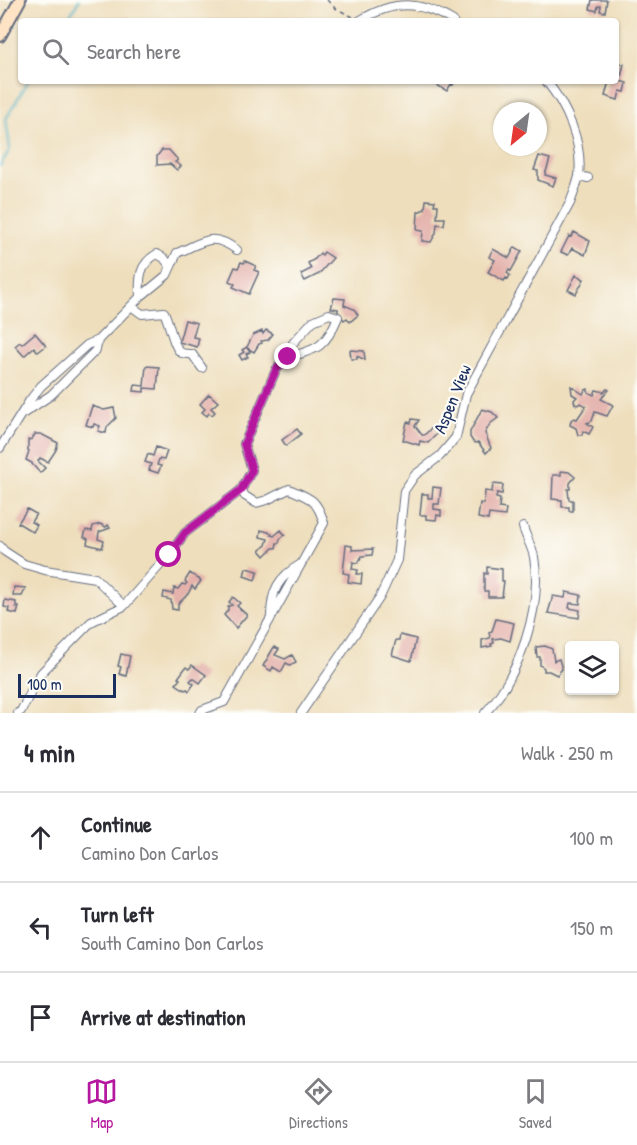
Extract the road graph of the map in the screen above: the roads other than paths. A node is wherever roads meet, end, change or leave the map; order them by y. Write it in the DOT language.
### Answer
graph roads {
  1 [pos="20,0"];
  2 [pos="364,18"];
  3 [pos="447,18"];
  4 [pos="0,36"];
  5 [pos="548,84"];
  6 [pos="579,176"];
  7 [pos="588,178"];
  8 [pos="237,250"];
  9 [pos="170,266"];
  10 [pos="140,297"];
  11 [pos="131,306"];
  12 [pos="98,340"];
  13 [pos="288,357"];
  14 [pos="202,368"];
  15 [pos="22,414"];
  16 [pos="0,448"];
  17 [pos="241,490"];
  18 [pos="523,527"];
  19 [pos="0,546"];
  20 [pos="124,606"];
  21 [pos="18,713"];
  22 [pos="200,713"];
  23 [pos="302,713"];
  24 [pos="485,713"];
  1 -- 4 [label="street"];
  2 -- 3 [label="street"];
  5 -- 6 [label="street, Aspen View"];
  6 -- 7 [label="street"];
  6 -- 23 [label="street, Aspen View"];
  8 -- 9 [label="street"];
  9 -- 10 [label="street"];
  9 -- 10 [label="street"];
  10 -- 11 [label="street"];
  11 -- 12 [label="street"];
  11 -- 14 [label="street"];
  12 -- 15 [label="street"];
  12 -- 15 [label="street"];
  13 -- 13 [label="street"];
  13 -- 17 [label="street"];
  15 -- 16 [label="street"];
  17 -- 20 [label="street"];
  17 -- 22 [label="street"];
  18 -- 24 [label="street"];
  19 -- 20 [label="street"];
  20 -- 21 [label="street"];
}
